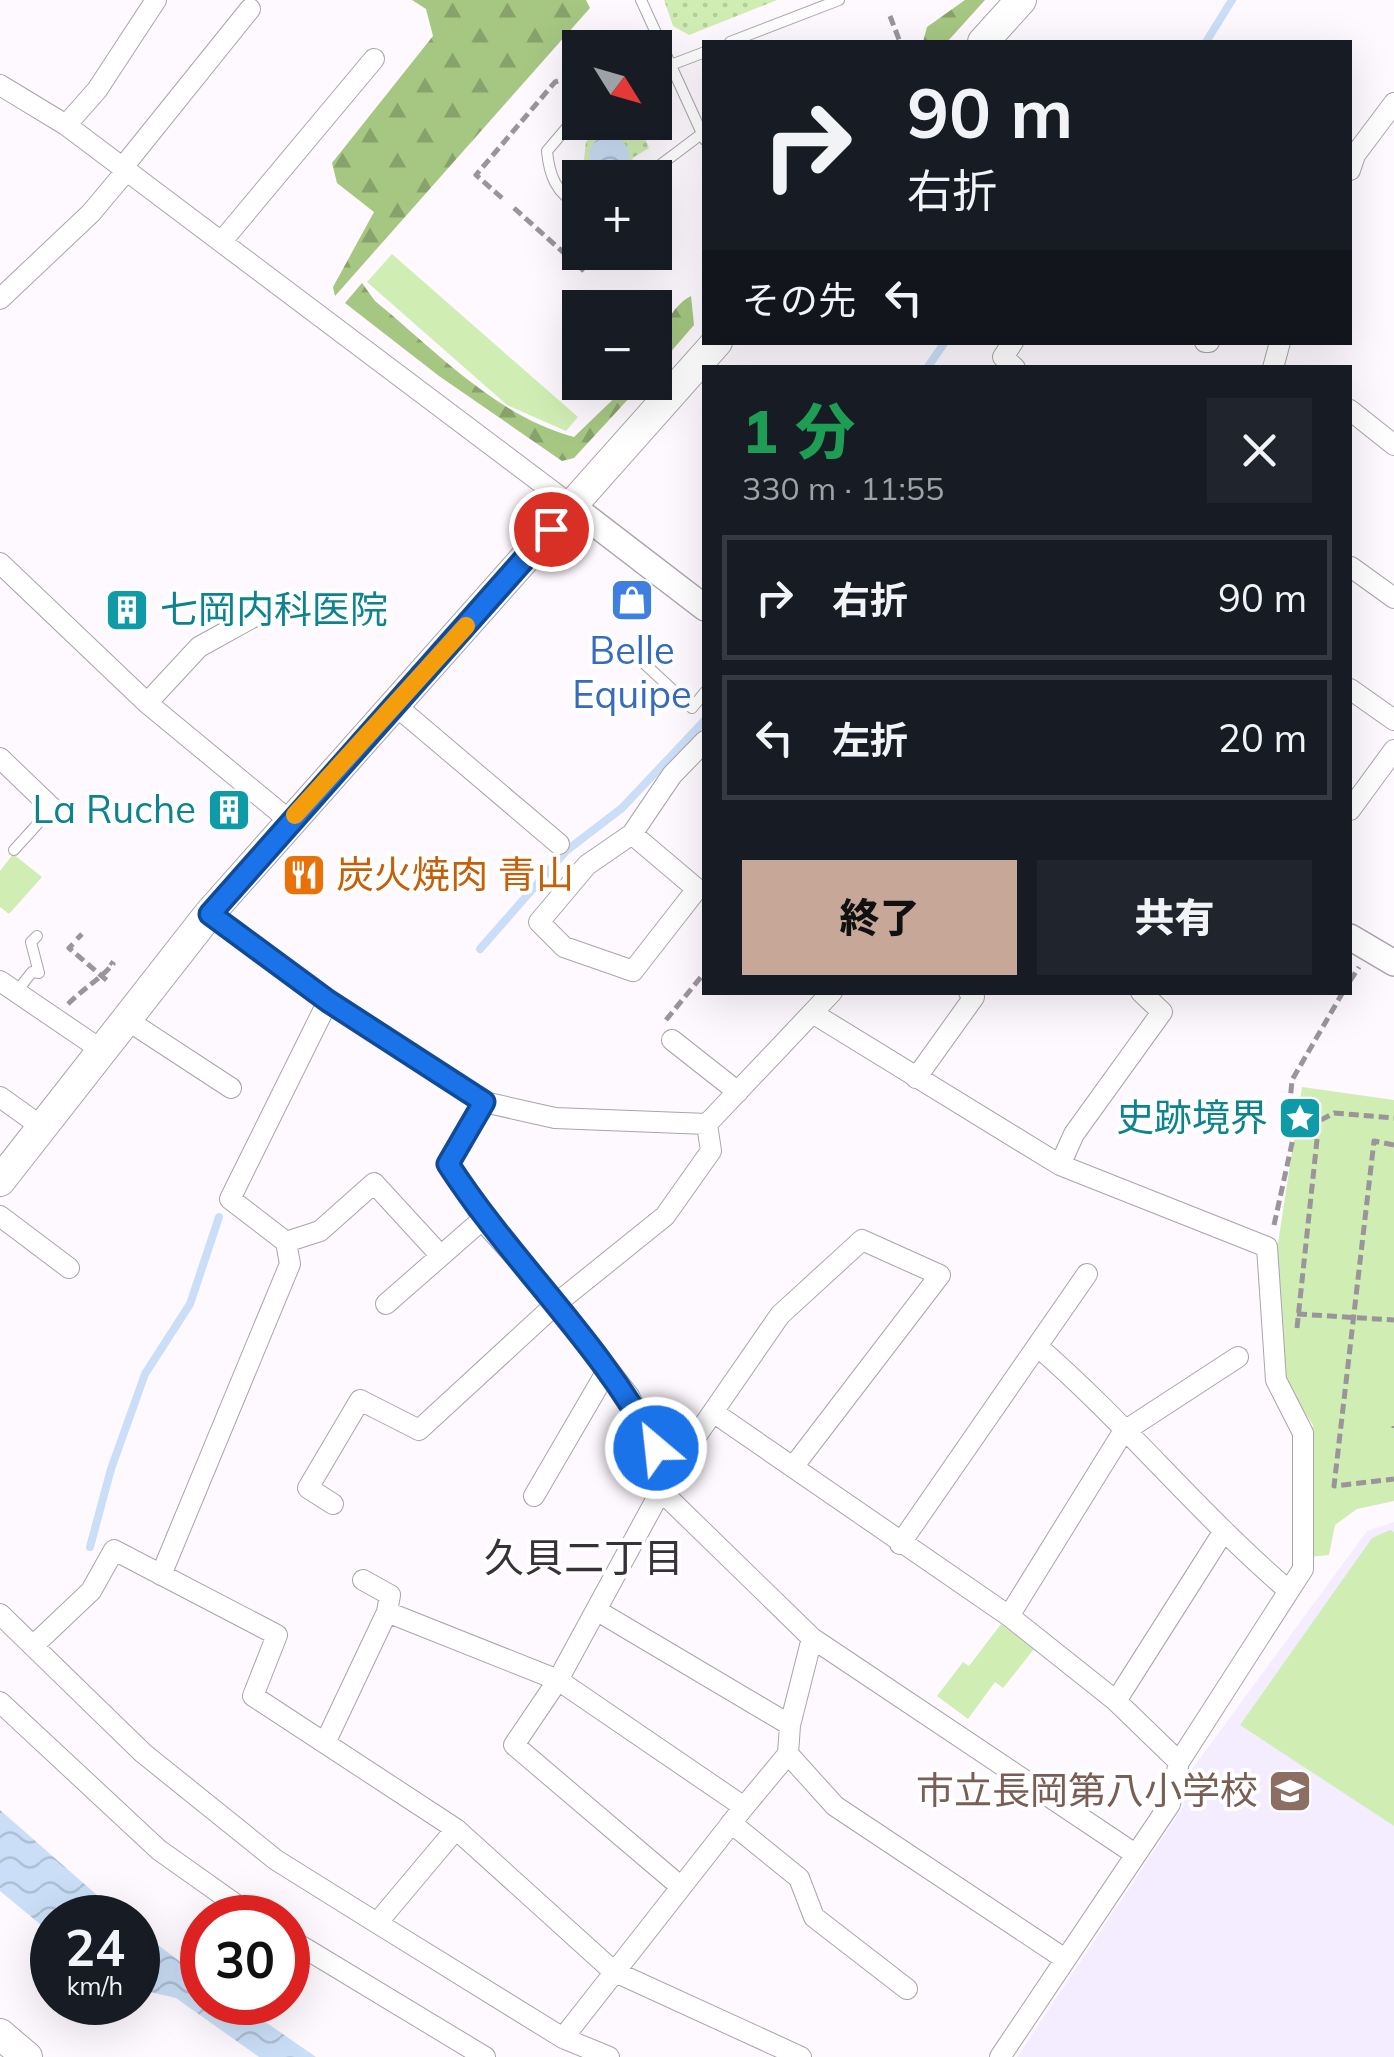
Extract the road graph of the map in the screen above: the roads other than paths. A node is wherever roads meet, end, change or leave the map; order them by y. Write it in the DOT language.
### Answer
graph roads {
  1 [pos="641,0"];
  2 [pos="840,0"];
  3 [pos="1021,0"];
  4 [pos="149,3"];
  5 [pos="250,9"];
  6 [pos="655,30"];
  7 [pos="735,40"];
  8 [pos="985,40"];
  9 [pos="702,53"];
  10 [pos="374,59"];
  11 [pos="672,66"];
  12 [pos="672,68"];
  13 [pos="0,85"];
  14 [pos="1394,103"];
  15 [pos="66,124"];
  16 [pos="702,131"];
  17 [pos="562,133"];
  18 [pos="702,136"];
  19 [pos="669,160"];
  20 [pos="1352,164"];
  21 [pos="125,169"];
  22 [pos="562,191"];
  23 [pos="222,241"];
  24 [pos="0,300"];
  25 [pos="714,345"];
  26 [pos="1011,345"];
  27 [pos="1012,365"];
  28 [pos="1352,412"];
  29 [pos="1394,445"];
  30 [pos="572,506"];
  31 [pos="0,563"];
  32 [pos="1352,568"];
  33 [pos="1394,598"];
  34 [pos="702,606"];
  35 [pos="256,615"];
  36 [pos="634,653"];
  37 [pos="1352,690"];
  38 [pos="702,696"];
  39 [pos="148,703"];
  40 [pos="395,705"];
  41 [pos="1394,720"];
  42 [pos="702,744"];
  43 [pos="1394,750"];
  44 [pos="0,758"];
  45 [pos="1352,807"];
  46 [pos="52,808"];
  47 [pos="290,821"];
  48 [pos="632,834"];
  49 [pos="559,844"];
  50 [pos="14,850"];
  51 [pos="210,914"];
  52 [pos="36,936"];
  53 [pos="1352,938"];
  54 [pos="1394,963"];
  55 [pos="8,986"];
  56 [pos="830,995"];
  57 [pos="972,995"];
  58 [pos="1143,995"];
  59 [pos="328,1001"];
  60 [pos="814,1014"];
  61 [pos="124,1018"];
  62 [pos="672,1040"];
  63 [pos="100,1049"];
  64 [pos="916,1078"];
  65 [pos="231,1088"];
  66 [pos="738,1092"];
  67 [pos="0,1097"];
  68 [pos="484,1102"];
  69 [pos="707,1124"];
  70 [pos="42,1127"];
  71 [pos="1060,1165"];
  72 [pos="0,1181"];
  73 [pos="0,1216"];
  74 [pos="484,1219"];
  75 [pos="286,1242"];
  76 [pos="441,1256"];
  77 [pos="69,1268"];
  78 [pos="1087,1274"];
  79 [pos="386,1304"];
  80 [pos="557,1304"];
  81 [pos="1037,1346"];
  82 [pos="1238,1357"];
  83 [pos="608,1369"];
  84 [pos="713,1412"];
  85 [pos="1123,1432"];
  86 [pos="793,1467"];
  87 [pos="666,1483"];
  88 [pos="534,1496"];
  89 [pos="333,1504"];
  90 [pos="1222,1534"];
  91 [pos="900,1544"];
  92 [pos="161,1575"];
  93 [pos="363,1580"];
  94 [pos="1288,1590"];
  95 [pos="596,1610"];
  96 [pos="388,1612"];
  97 [pos="0,1614"];
  98 [pos="1009,1616"];
  99 [pos="812,1638"];
  100 [pos="34,1645"];
  101 [pos="558,1680"];
  102 [pos="1116,1701"];
  103 [pos="0,1702"];
  104 [pos="790,1725"];
  105 [pos="325,1743"];
  106 [pos="788,1754"];
  107 [pos="1178,1762"];
  108 [pos="738,1815"];
  109 [pos="456,1830"];
  110 [pos="1135,1854"];
  111 [pos="680,1886"];
  112 [pos="223,1895"];
  113 [pos="378,1924"];
  114 [pos="310,1951"];
  115 [pos="1065,1959"];
  116 [pos="613,1971"];
  117 [pos="907,1990"];
  118 [pos="0,2034"];
  119 [pos="563,2038"];
  120 [pos="27,2057"];
  121 [pos="485,2057"];
  122 [pos="609,2057"];
  123 [pos="801,2057"];
  124 [pos="1000,2057"];
  1 -- 6 [label="lane"];
  2 -- 7 [label="lane"];
  3 -- 8 [label="main road"];
  4 -- 15 [label="street"];
  5 -- 21 [label="street"];
  9 -- 11 [label="lane"];
  10 -- 23 [label="street"];
  12 -- 16 [label="lane"];
  13 -- 15 [label="street"];
  14 -- 20 [label="street"];
  15 -- 21 [label="street"];
  17 -- 22 [label="lane"];
  18 -- 19 [label="lane"];
  21 -- 23 [label="street"];
  21 -- 24 [label="street"];
  23 -- 30 [label="street"];
  25 -- 30 [label="main road"];
  26 -- 27 [label="street"];
  28 -- 29 [label="street"];
  30 -- 34 [label="street"];
  30 -- 40 [label="main road"];
  31 -- 39 [label="street"];
  32 -- 33 [label="street"];
  35 -- 39 [label="street"];
  36 -- 38 [label="lane"];
  37 -- 41 [label="street"];
  39 -- 47 [label="street"];
  40 -- 47 [label="main road"];
  40 -- 49 [label="street"];
  42 -- 48 [label="street"];
  43 -- 45 [label="street"];
  44 -- 46 [label="street"];
  46 -- 50 [label="lane"];
  47 -- 51 [label="main road"];
  48 -- 48 [label="street"];
  51 -- 59 [label="street"];
  51 -- 61 [label="main road"];
  52 -- 55 [label="lane"];
  53 -- 54 [label="street"];
  55 -- 63 [label="street"];
  56 -- 60 [label="street"];
  57 -- 64 [label="street"];
  58 -- 71 [label="street"];
  59 -- 68 [label="street"];
  59 -- 75 [label="street"];
  60 -- 64 [label="street"];
  60 -- 66 [label="street"];
  61 -- 63 [label="main road"];
  61 -- 65 [label="street"];
  62 -- 66 [label="street"];
  63 -- 70 [label="main road"];
  64 -- 71 [label="street"];
  66 -- 69 [label="street"];
  67 -- 70 [label="street"];
  68 -- 69 [label="street"];
  68 -- 74 [label="street"];
  69 -- 80 [label="street"];
  70 -- 72 [label="main road"];
  71 -- 94 [label="street"];
  73 -- 77 [label="street"];
  74 -- 76 [label="street"];
  74 -- 80 [label="street"];
  75 -- 76 [label="street"];
  75 -- 92 [label="street"];
  76 -- 79 [label="street"];
  78 -- 81 [label="street"];
  80 -- 83 [label="street"];
  80 -- 89 [label="street"];
  81 -- 85 [label="street"];
  81 -- 91 [label="street"];
  82 -- 85 [label="street"];
  83 -- 87 [label="street"];
  83 -- 88 [label="street"];
  84 -- 86 [label="street"];
  84 -- 86 [label="street"];
  84 -- 87 [label="street"];
  85 -- 90 [label="street"];
  85 -- 98 [label="street"];
  86 -- 91 [label="street"];
  87 -- 95 [label="street"];
  87 -- 99 [label="street"];
  90 -- 94 [label="street"];
  90 -- 102 [label="street"];
  91 -- 98 [label="street"];
  92 -- 100 [label="street"];
  92 -- 105 [label="street"];
  93 -- 96 [label="street"];
  94 -- 107 [label="street"];
  95 -- 101 [label="street"];
  95 -- 104 [label="street"];
  96 -- 101 [label="street"];
  96 -- 105 [label="street"];
  97 -- 100 [label="street"];
  98 -- 102 [label="street"];
  99 -- 104 [label="street"];
  99 -- 110 [label="street"];
  100 -- 113 [label="street"];
  101 -- 108 [label="street"];
  101 -- 111 [label="street"];
  102 -- 107 [label="street"];
  103 -- 112 [label="street"];
  104 -- 106 [label="street"];
  105 -- 109 [label="street"];
  106 -- 108 [label="street"];
  106 -- 115 [label="street"];
  107 -- 110 [label="street"];
  108 -- 111 [label="street"];
  108 -- 117 [label="street"];
  109 -- 113 [label="street"];
  109 -- 116 [label="street"];
  110 -- 115 [label="street"];
  111 -- 116 [label="street"];
  113 -- 119 [label="street"];
  114 -- 121 [label="street"];
  115 -- 124 [label="street"];
  116 -- 119 [label="street"];
  116 -- 123 [label="street"];
  118 -- 120 [label="main road"];
  119 -- 122 [label="street"];
}
